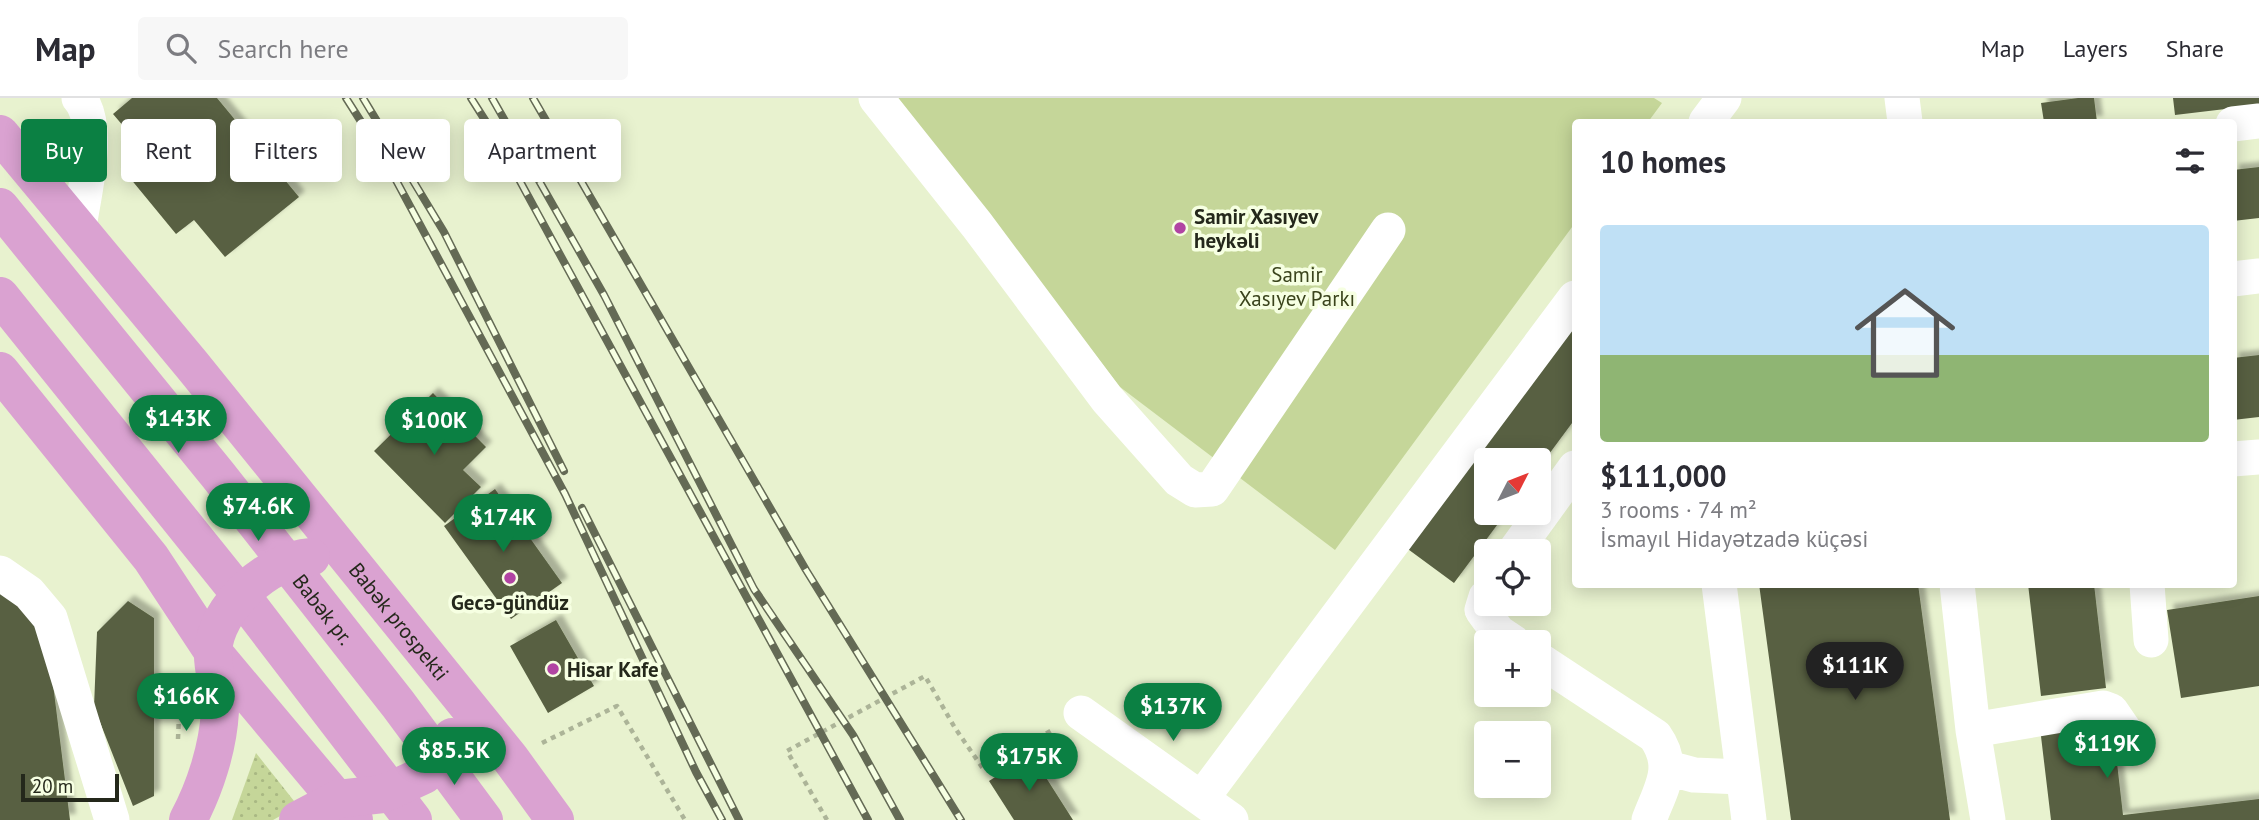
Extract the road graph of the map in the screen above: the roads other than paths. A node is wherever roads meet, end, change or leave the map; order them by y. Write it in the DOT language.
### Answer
graph roads {
  1 [pos="79,98"];
  2 [pos="876,98"];
  3 [pos="1724,98"];
  4 [pos="1902,98"];
  5 [pos="1708,119"];
  6 [pos="1905,119"];
  7 [pos="2259,121"];
  8 [pos="2237,124"];
  9 [pos="0,134"];
  10 [pos="0,207"];
  11 [pos="79,228"];
  12 [pos="1388,230"];
  13 [pos="2259,276"];
  14 [pos="2237,279"];
  15 [pos="0,296"];
  16 [pos="1572,302"];
  17 [pos="155,321"];
  18 [pos="0,371"];
  19 [pos="47,427"];
  20 [pos="2259,457"];
  21 [pos="2237,459"];
  22 [pos="1572,472"];
  23 [pos="1523,539"];
  24 [pos="0,573"];
  25 [pos="362,577"];
  26 [pos="1719,588"];
  27 [pos="1957,588"];
  28 [pos="2147,588"];
  29 [pos="2151,640"];
  30 [pos="213,652"];
  31 [pos="1551,668"];
  32 [pos="447,682"];
  33 [pos="1082,713"];
  34 [pos="1973,730"];
  35 [pos="2135,746"];
  36 [pos="1668,768"];
  37 [pos="1742,777"];
  38 [pos="1202,798"];
  39 [pos="346,810"];
  40 [pos="112,820"];
  41 [pos="188,820"];
  42 [pos="298,820"];
  43 [pos="413,820"];
  44 [pos="484,820"];
  45 [pos="555,820"];
  46 [pos="1231,820"];
  47 [pos="1649,820"];
  48 [pos="1749,820"];
  49 [pos="1988,820"];
  1 -- 11 [label="street"];
  2 -- 12 [label="street"];
  3 -- 5 [label="street"];
  4 -- 6 [label="street"];
  7 -- 8 [label="street"];
  9 -- 11 [label="main road, Babək prospekti"];
  10 -- 44 [label="main road, Babək pr."];
  11 -- 17 [label="main road, Babək prospekti"];
  13 -- 14 [label="street"];
  15 -- 43 [label="main road"];
  16 -- 38 [label="street"];
  17 -- 19 [label="main road"];
  17 -- 25 [label="main road, Babək prospekti"];
  18 -- 19 [label="main road"];
  19 -- 30 [label="main road"];
  20 -- 21 [label="street"];
  22 -- 23 [label="street"];
  24 -- 40 [label="street"];
  25 -- 30 [label="main road"];
  25 -- 32 [label="main road, Babək prospekti"];
  26 -- 37 [label="street"];
  27 -- 34 [label="street"];
  28 -- 29 [label="street"];
  30 -- 39 [label="main road"];
  30 -- 41 [label="main road"];
  31 -- 36 [label="street"];
  32 -- 39 [label="main road"];
  32 -- 45 [label="main road, Babək prospekti"];
  33 -- 38 [label="street"];
  34 -- 35 [label="street"];
  34 -- 49 [label="street"];
  36 -- 37 [label="street"];
  36 -- 47 [label="street"];
  37 -- 48 [label="street"];
  38 -- 46 [label="street"];
  39 -- 42 [label="main road"];
}
